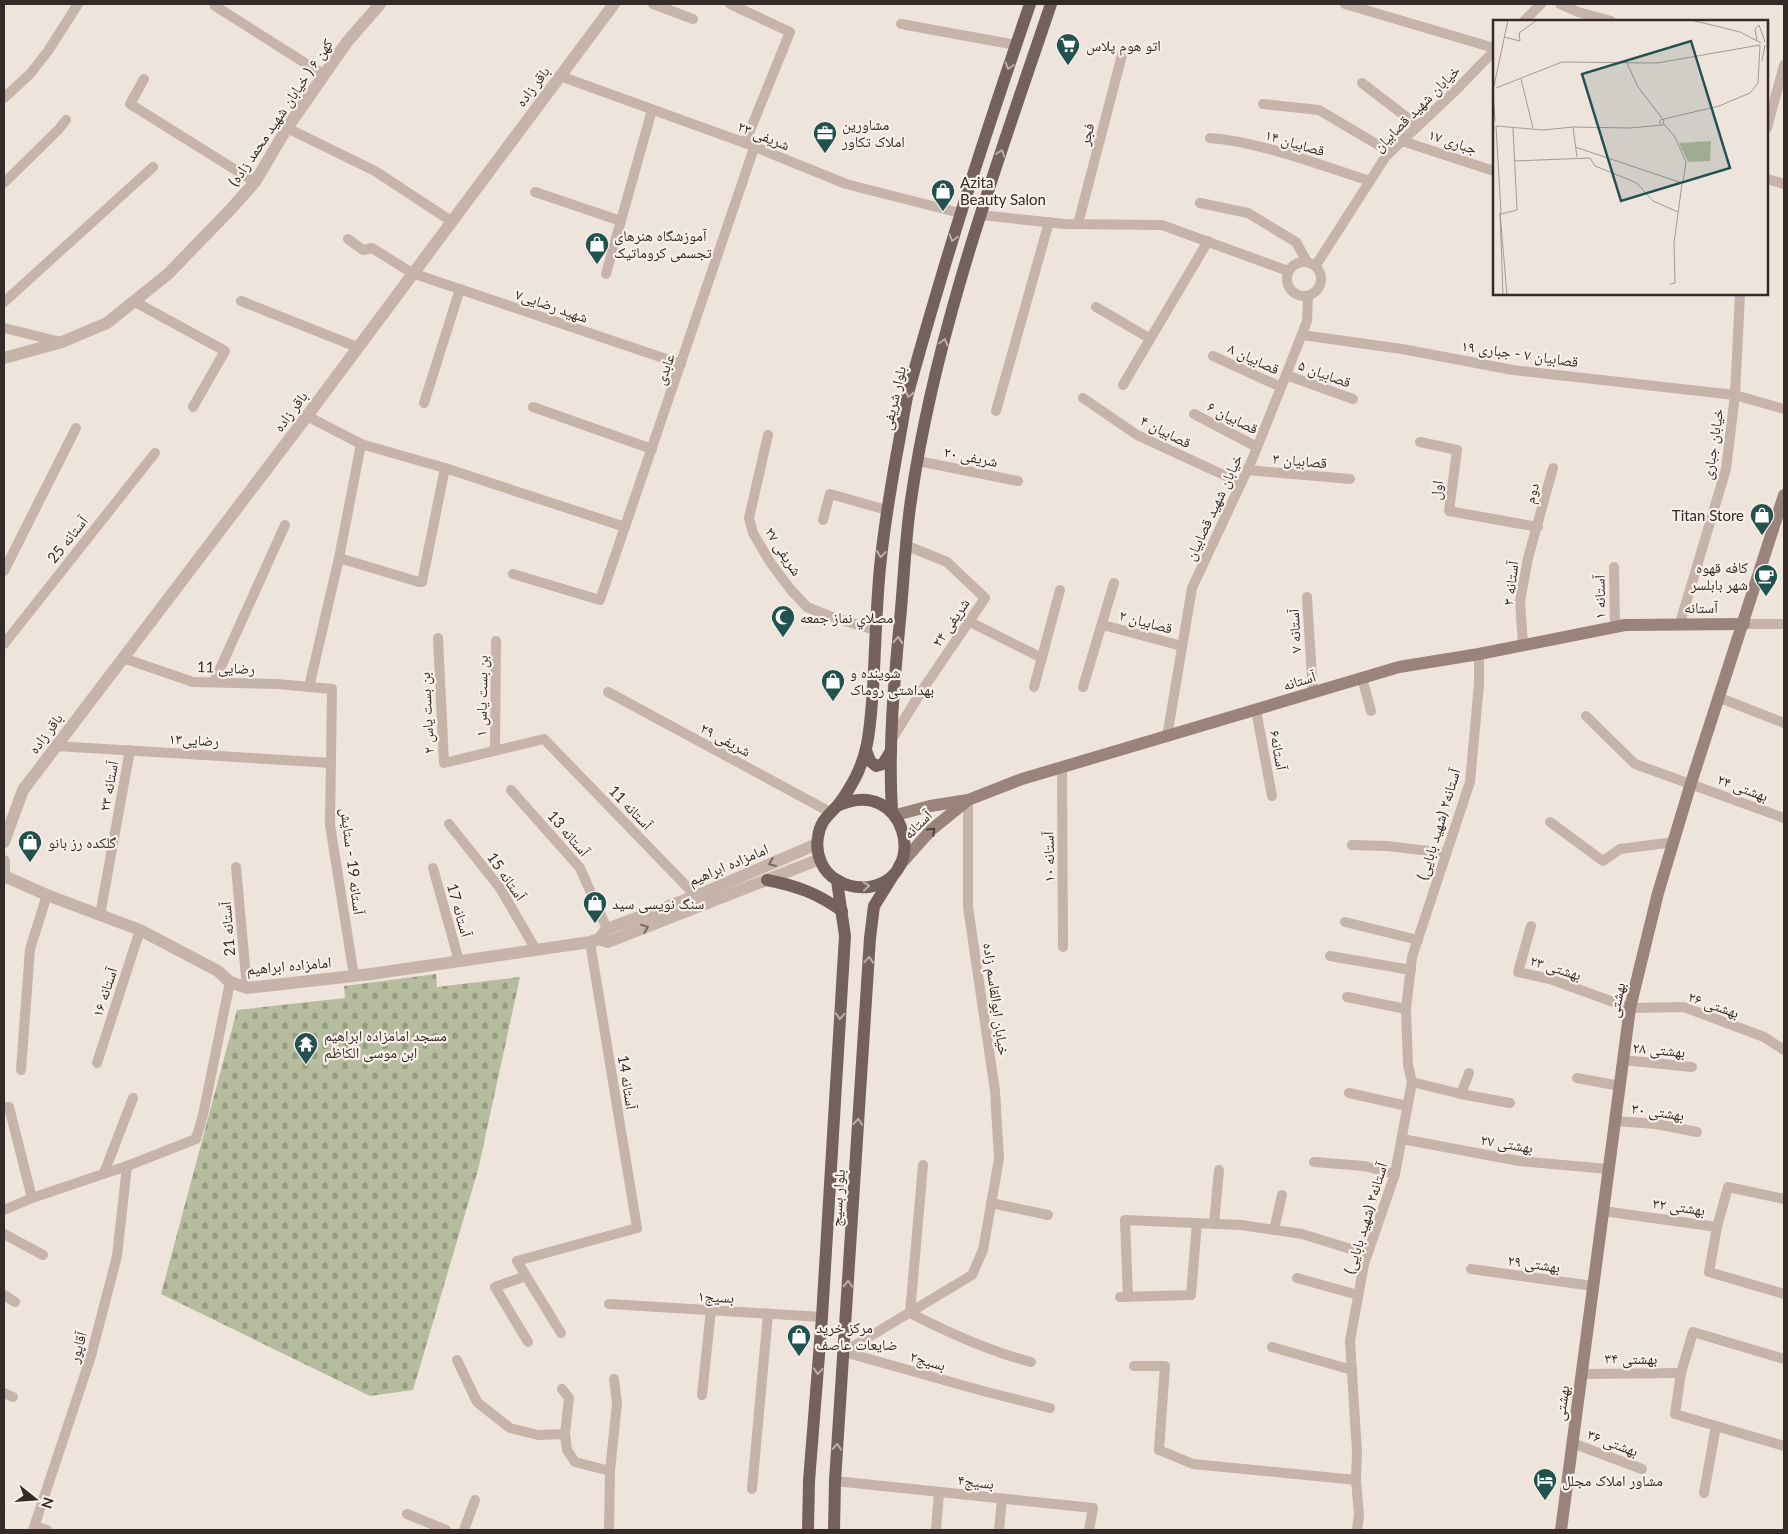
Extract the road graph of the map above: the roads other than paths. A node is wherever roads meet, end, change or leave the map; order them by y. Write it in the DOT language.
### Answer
graph roads {
  1 [pos="78,4"];
  2 [pos="380,4"];
  3 [pos="614,4"];
  4 [pos="653,4"];
  5 [pos="730,4"];
  6 [pos="1030,4"];
  7 [pos="1051,4"];
  8 [pos="1344,4"];
  9 [pos="1541,4"];
  10 [pos="1560,4"];
  11 [pos="215,6"];
  12 [pos="1373,8"];
  13 [pos="1584,18"];
  14 [pos="693,19"];
  15 [pos="1525,20"];
  16 [pos="1603,20"];
  17 [pos="901,24"];
  18 [pos="1016,45"];
  19 [pos="1493,49"];
  20 [pos="1493,50"];
  21 [pos="1124,51"];
  22 [pos="1784,65"];
  23 [pos="324,76"];
  24 [pos="560,76"];
  25 [pos="144,79"];
  26 [pos="1362,83"];
  27 [pos="1771,93"];
  28 [pos="4,98"];
  29 [pos="1263,104"];
  30 [pos="652,110"];
  31 [pos="1768,119"];
  32 [pos="66,120"];
  33 [pos="1418,126"];
  34 [pos="287,128"];
  35 [pos="1210,138"];
  36 [pos="1402,141"];
  37 [pos="750,145"];
  38 [pos="1390,152"];
  39 [pos="153,167"];
  40 [pos="1493,171"];
  41 [pos="1768,179"];
  42 [pos="1370,181"];
  43 [pos="255,182"];
  44 [pos="4,183"];
  45 [pos="1784,184"];
  46 [pos="534,192"];
  47 [pos="1200,203"];
  48 [pos="960,213"];
  49 [pos="980,215"];
  50 [pos="451,221"];
  51 [pos="621,221"];
  52 [pos="1049,222"];
  53 [pos="1078,224"];
  54 [pos="348,239"];
  55 [pos="1208,241"];
  56 [pos="1311,264"];
  57 [pos="1288,271"];
  58 [pos="412,273"];
  59 [pos="606,274"];
  60 [pos="460,289"];
  61 [pos="1740,295"];
  62 [pos="1308,297"];
  63 [pos="241,301"];
  64 [pos="4,302"];
  65 [pos="134,302"];
  66 [pos="1096,307"];
  67 [pos="4,328"];
  68 [pos="1302,336"];
  69 [pos="1150,338"];
  70 [pos="62,342"];
  71 [pos="358,347"];
  72 [pos="1213,356"];
  73 [pos="4,358"];
  74 [pos="682,364"];
  75 [pos="1286,375"];
  76 [pos="1123,385"];
  77 [pos="1281,387"];
  78 [pos="1735,395"];
  79 [pos="1083,398"];
  80 [pos="1353,399"];
  81 [pos="424,403"];
  82 [pos="194,407"];
  83 [pos="534,407"];
  84 [pos="1784,409"];
  85 [pos="996,411"];
  86 [pos="1194,414"];
  87 [pos="307,416"];
  88 [pos="76,428"];
  89 [pos="768,434"];
  90 [pos="1420,442"];
  91 [pos="361,444"];
  92 [pos="1257,447"];
  93 [pos="652,449"];
  94 [pos="155,452"];
  95 [pos="918,461"];
  96 [pos="446,468"];
  97 [pos="1553,468"];
  98 [pos="1247,470"];
  99 [pos="1350,479"];
  100 [pos="1018,481"];
  101 [pos="1241,483"];
  102 [pos="1784,495"];
  103 [pos="887,510"];
  104 [pos="824,520"];
  105 [pos="285,525"];
  106 [pos="625,527"];
  107 [pos="1538,527"];
  108 [pos="905,545"];
  109 [pos="338,558"];
  110 [pos="1614,567"];
  111 [pos="4,571"];
  112 [pos="513,574"];
  113 [pos="1114,583"];
  114 [pos="1060,590"];
  115 [pos="1307,597"];
  116 [pos="970,622"];
  117 [pos="1680,623"];
  118 [pos="1744,624"];
  119 [pos="1784,624"];
  120 [pos="1102,625"];
  121 [pos="1615,627"];
  122 [pos="875,630"];
  123 [pos="438,638"];
  124 [pos="496,641"];
  125 [pos="4,644"];
  126 [pos="1523,644"];
  127 [pos="1182,646"];
  128 [pos="1479,654"];
  129 [pos="123,658"];
  130 [pos="1042,658"];
  131 [pos="1362,678"];
  132 [pos="214,682"];
  133 [pos="309,687"];
  134 [pos="1034,687"];
  135 [pos="1083,687"];
  136 [pos="332,689"];
  137 [pos="608,692"];
  138 [pos="1313,693"];
  139 [pos="1720,698"];
  140 [pos="1256,710"];
  141 [pos="1371,711"];
  142 [pos="1586,716"];
  143 [pos="1784,724"];
  144 [pos="1167,736"];
  145 [pos="891,745"];
  146 [pos="56,746"];
  147 [pos="130,750"];
  148 [pos="866,750"];
  149 [pos="495,751"];
  150 [pos="331,762"];
  151 [pos="1062,767"];
  152 [pos="1691,783"];
  153 [pos="511,790"];
  154 [pos="1272,796"];
  155 [pos="968,800"];
  156 [pos="833,809"];
  157 [pos="894,813"];
  158 [pos="1784,818"];
  159 [pos="1550,822"];
  160 [pos="449,824"];
  161 [pos="4,842"];
  162 [pos="1674,842"];
  163 [pos="817,844"];
  164 [pos="1352,844"];
  165 [pos="1446,853"];
  166 [pos="820,859"];
  167 [pos="4,861"];
  168 [pos="236,867"];
  169 [pos="433,868"];
  170 [pos="4,870"];
  171 [pos="896,870"];
  172 [pos="4,876"];
  173 [pos="767,880"];
  174 [pos="837,881"];
  175 [pos="47,895"];
  176 [pos="696,896"];
  177 [pos="842,911"];
  178 [pos="100,915"];
  179 [pos="1345,922"];
  180 [pos="1531,926"];
  181 [pos="140,930"];
  182 [pos="599,936"];
  183 [pos="1418,940"];
  184 [pos="1063,947"];
  185 [pos="536,950"];
  186 [pos="1330,956"];
  187 [pos="459,961"];
  188 [pos="1411,970"];
  189 [pos="354,976"];
  190 [pos="230,982"];
  191 [pos="247,988"];
  192 [pos="1347,997"];
  193 [pos="1630,1008"];
  194 [pos="1406,1009"];
  195 [pos="1784,1050"];
  196 [pos="1623,1060"];
  197 [pos="97,1063"];
  198 [pos="1692,1067"];
  199 [pos="21,1070"];
  200 [pos="1469,1073"];
  201 [pos="1577,1078"];
  202 [pos="1412,1082"];
  203 [pos="1620,1086"];
  204 [pos="1349,1093"];
  205 [pos="1461,1094"];
  206 [pos="134,1098"];
  207 [pos="1510,1103"];
  208 [pos="1407,1106"];
  209 [pos="4,1107"];
  210 [pos="1615,1121"];
  211 [pos="1697,1132"];
  212 [pos="1402,1139"];
  213 [pos="1314,1162"];
  214 [pos="923,1165"];
  215 [pos="127,1166"];
  216 [pos="1608,1169"];
  217 [pos="1220,1170"];
  218 [pos="104,1173"];
  219 [pos="1396,1174"];
  220 [pos="1282,1195"];
  221 [pos="32,1198"];
  222 [pos="1784,1199"];
  223 [pos="991,1203"];
  224 [pos="4,1210"];
  225 [pos="1603,1210"];
  226 [pos="1048,1215"];
  227 [pos="1197,1223"];
  228 [pos="1214,1224"];
  229 [pos="1717,1227"];
  230 [pos="1274,1230"];
  231 [pos="4,1234"];
  232 [pos="1367,1254"];
  233 [pos="43,1255"];
  234 [pos="1471,1269"];
  235 [pos="526,1276"];
  236 [pos="1297,1278"];
  237 [pos="1593,1286"];
  238 [pos="1784,1294"];
  239 [pos="4,1295"];
  240 [pos="1358,1295"];
  241 [pos="15,1302"];
  242 [pos="609,1304"];
  243 [pos="711,1310"];
  244 [pos="910,1313"];
  245 [pos="768,1314"];
  246 [pos="822,1317"];
  247 [pos="561,1333"];
  248 [pos="528,1342"];
  249 [pos="1272,1347"];
  250 [pos="844,1352"];
  251 [pos="1784,1359"];
  252 [pos="457,1360"];
  253 [pos="1031,1362"];
  254 [pos="1134,1366"];
  255 [pos="1352,1370"];
  256 [pos="1680,1373"];
  257 [pos="1582,1374"];
  258 [pos="614,1379"];
  259 [pos="562,1389"];
  260 [pos="702,1395"];
  261 [pos="1050,1408"];
  262 [pos="1716,1426"];
  263 [pos="565,1434"];
  264 [pos="1572,1443"];
  265 [pos="1784,1446"];
  266 [pos="1642,1469"];
  267 [pos="610,1471"];
  268 [pos="835,1480"];
  269 [pos="1356,1480"];
  270 [pos="752,1489"];
  271 [pos="939,1492"];
  272 [pos="1704,1493"];
  273 [pos="1002,1499"];
  274 [pos="475,1500"];
  275 [pos="407,1514"];
  276 [pos="34,1528"];
  277 [pos="48,1530"];
  278 [pos="446,1530"];
  279 [pos="464,1530"];
  280 [pos="608,1530"];
  281 [pos="808,1530"];
  282 [pos="834,1530"];
  283 [pos="936,1530"];
  284 [pos="999,1530"];
  285 [pos="1089,1530"];
  286 [pos="1357,1530"];
  287 [pos="1561,1530"];
  1 -- 28 [label="street"];
  2 -- 23 [label="street, کهن ۶ ( خیابان شهید محمد زاده)"];
  3 -- 24 [label="street, باقر زاده"];
  4 -- 14 [label="street"];
  5 -- 37 [label="street, عابدی"];
  6 -- 18 [label="main road, بلوار شریفی"];
  49 -- 7 [label="main road, one-way"];
  8 -- 12 [label="street"];
  9 -- 15 [label="street"];
  10 -- 13 [label="street"];
  11 -- 23 [label="street"];
  12 -- 19 [label="street"];
  13 -- 16 [label="street"];
  17 -- 18 [label="street"];
  18 -- 48 [label="main road, بلوار شریفی, one-way"];
  20 -- 33 [label="street, خیابان شهید قصابیان"];
  21 -- 53 [label="street, فجر"];
  22 -- 27 [label="street"];
  23 -- 34 [label="street, کهن ۶ ( خیابان شهید محمد زاده)"];
  24 -- 30 [label="street, شریفی ۲۳"];
  24 -- 50 [label="street, باقر زاده"];
  25 -- 43 [label="street"];
  26 -- 33 [label="street"];
  27 -- 31 [label="street"];
  29 -- 38 [label="street"];
  30 -- 37 [label="street, شریفی ۲۳"];
  30 -- 51 [label="street"];
  32 -- 44 [label="street"];
  33 -- 36 [label="street, خیابان شهید قصابیان"];
  34 -- 43 [label="street, کهن ۶ ( خیابان شهید محمد زاده)"];
  34 -- 50 [label="street"];
  35 -- 42 [label="street, قصابیان ۱۴"];
  36 -- 38 [label="street, خیابان شهید قصابیان"];
  36 -- 40 [label="street, جباری ۱۷"];
  37 -- 48 [label="street, شریفی ۲۳"];
  37 -- 74 [label="street, عابدی"];
  38 -- 42 [label="street, خیابان شهید قصابیان"];
  39 -- 64 [label="street"];
  41 -- 45 [label="street"];
  42 -- 56 [label="street, خیابان شهید قصابیان"];
  43 -- 65 [label="street, کهن ۶ ( خیابان شهید محمد زاده)"];
  46 -- 51 [label="street"];
  47 -- 56 [label="street"];
  48 -- 49 [label="main road"];
  48 -- 103 [label="main road, بلوار شریفی, one-way"];
  49 -- 52 [label="street"];
  95 -- 49 [label="main road, one-way"];
  50 -- 58 [label="street, باقر زاده"];
  51 -- 59 [label="street"];
  52 -- 53 [label="street"];
  52 -- 85 [label="street"];
  53 -- 55 [label="street"];
  54 -- 58 [label="street, شهید رضایی۷"];
  55 -- 57 [label="street"];
  55 -- 69 [label="street"];
  56 -- 57 [label="street"];
  56 -- 62 [label="street"];
  57 -- 62 [label="street"];
  58 -- 60 [label="street, شهید رضایی۷"];
  58 -- 71 [label="street, باقر زاده"];
  60 -- 74 [label="street, شهید رضایی۷"];
  60 -- 81 [label="street"];
  61 -- 78 [label="street, خیابان جباری"];
  62 -- 68 [label="street, خیابان شهید قصابیان"];
  63 -- 71 [label="street"];
  65 -- 70 [label="street, کهن ۶ ( خیابان شهید محمد زاده)"];
  65 -- 82 [label="street"];
  66 -- 69 [label="street"];
  67 -- 70 [label="street"];
  68 -- 75 [label="street, خیابان شهید قصابیان"];
  68 -- 78 [label="street, قصابيان ۷ - جباری ۱۹"];
  69 -- 76 [label="street"];
  70 -- 73 [label="street, کهن ۶ ( خیابان شهید محمد زاده)"];
  71 -- 87 [label="street, باقر زاده"];
  72 -- 77 [label="street, قصابیان ۸"];
  74 -- 93 [label="street, عابدی"];
  75 -- 77 [label="street, خیابان شهید قصابیان"];
  75 -- 80 [label="street, قصابیان ۵"];
  77 -- 92 [label="street, خیابان شهید قصابیان"];
  78 -- 84 [label="street, قصابيان ۷ - جباری ۱۹"];
  78 -- 117 [label="street, خیابان جباری"];
  79 -- 101 [label="street, قصابیان ۴"];
  83 -- 93 [label="street"];
  86 -- 92 [label="street, قصابیان ۶"];
  87 -- 91 [label="street"];
  87 -- 129 [label="street, باقر زاده"];
  88 -- 111 [label="street"];
  89 -- 122 [label="street, شریفی ۲۷"];
  90 -- 107 [label="street, اول"];
  91 -- 96 [label="street"];
  91 -- 109 [label="street"];
  92 -- 98 [label="street, خیابان شهید قصابیان"];
  93 -- 106 [label="street, عابدی"];
  94 -- 125 [label="street, آستانه 25"];
  95 -- 100 [label="street, شریفی ۲۰"];
  95 -- 108 [label="main road"];
  96 -- 106 [label="street"];
  96 -- 109 [label="street"];
  97 -- 107 [label="street, دوم"];
  98 -- 99 [label="street, قصابیان ۳"];
  98 -- 101 [label="street, خیابان شهید قصابیان"];
  101 -- 127 [label="street, خیابان شهید قصابیان"];
  102 -- 118 [label="main road, بهشتی"];
  103 -- 104 [label="street"];
  103 -- 122 [label="main road, بلوار شریفی, one-way"];
  105 -- 132 [label="street"];
  106 -- 112 [label="street, عابدی"];
  107 -- 126 [label="street, آستانه ۳"];
  108 -- 116 [label="street, شریفی ۲۴"];
  145 -- 108 [label="main road, one-way"];
  109 -- 133 [label="street"];
  110 -- 121 [label="street, آستانه ۱"];
  113 -- 120 [label="street"];
  114 -- 130 [label="street"];
  115 -- 138 [label="street, آستانه ۷"];
  116 -- 130 [label="street"];
  116 -- 145 [label="street, شریفی ۲۴"];
  117 -- 118 [label="main road, آستانه"];
  117 -- 121 [label="main road, آستانه"];
  118 -- 119 [label="street"];
  118 -- 139 [label="main road, بهشتی"];
  120 -- 127 [label="street, قصابیان ۲"];
  120 -- 135 [label="street"];
  121 -- 126 [label="main road, آستانه"];
  122 -- 148 [label="main road, بلوار شریفی"];
  123 -- 149 [label="street, بن بست یاس ۲"];
  124 -- 149 [label="street, بن بست یاس ۱"];
  126 -- 128 [label="main road, آستانه"];
  127 -- 144 [label="street, خیابان شهید قصابیان"];
  128 -- 131 [label="main road, آستانه"];
  128 -- 165 [label="street, آستانه۲ (شهید بابایی)"];
  129 -- 132 [label="street, رضایی 11"];
  129 -- 146 [label="street, باقر زاده"];
  130 -- 134 [label="street"];
  131 -- 138 [label="main road, آستانه"];
  131 -- 141 [label="street"];
  132 -- 133 [label="street, رضایی 11"];
  133 -- 136 [label="street, رضایی 11"];
  136 -- 150 [label="street, آستانه 19 - ستایش"];
  137 -- 156 [label="street, شریفی ۲۹"];
  138 -- 140 [label="main road, آستانه"];
  139 -- 143 [label="street"];
  139 -- 152 [label="main road, بهشتی"];
  140 -- 144 [label="main road, آستانه"];
  140 -- 154 [label="street, آستانه۶"];
  142 -- 152 [label="street, بهشتی ۲۴"];
  144 -- 151 [label="main road, آستانه"];
  145 -- 148 [label="main road"];
  145 -- 157 [label="main road"];
  146 -- 147 [label="street, رضایی۱۳"];
  146 -- 161 [label="street, باقر زاده"];
  147 -- 150 [label="street, رضایی۱۳"];
  147 -- 178 [label="street, آستانه ۲۳"];
  148 -- 156 [label="main road, بلوار شریفی"];
  149 -- 176 [label="street, آستانه 11"];
  150 -- 189 [label="street, آستانه 19 - ستایش"];
  151 -- 155 [label="main road, آستانه"];
  151 -- 184 [label="street, آستانه ۱۰"];
  152 -- 158 [label="street, بهشتی ۲۴"];
  152 -- 162 [label="main road, بهشتی"];
  153 -- 182 [label="street, آستانه 13"];
  155 -- 157 [label="main road"];
  171 -- 155 [label="main road, آستانه, one-way"];
  155 -- 223 [label="street, خیابان ابوالقاسم زاده"];
  156 -- 157 [label="main road"];
  156 -- 163 [label="main road"];
  157 -- 171 [label="main road"];
  159 -- 162 [label="street"];
  160 -- 185 [label="street, آستانه 15"];
  162 -- 193 [label="main road, بهشتی"];
  163 -- 166 [label="main road"];
  163 -- 176 [label="street, امامزاده ابراهیم, one-way"];
  164 -- 165 [label="street"];
  165 -- 183 [label="street, آستانه۲ (شهید بابایی)"];
  166 -- 173 [label="street, امامزاده ابراهیم"];
  166 -- 174 [label="main road"];
  167 -- 170 [label="street"];
  168 -- 191 [label="street, آستانه 21"];
  169 -- 187 [label="street, آستانه 17"];
  174 -- 171 [label="main road, one-way"];
  250 -- 171 [label="main road, بلوار بسیج, one-way"];
  172 -- 175 [label="street, امامزاده ابراهیم"];
  173 -- 177 [label="main road"];
  182 -- 173 [label="street, امامزاده ابراهیم, one-way"];
  174 -- 177 [label="main road, بلوار بسیج"];
  175 -- 178 [label="street, امامزاده ابراهیم"];
  175 -- 199 [label="street"];
  176 -- 182 [label="street, امامزاده ابراهیم"];
  177 -- 246 [label="main road, بلوار بسیج, one-way"];
  178 -- 181 [label="street, امامزاده ابراهیم"];
  179 -- 183 [label="street"];
  180 -- 193 [label="street, بهشتی ۲۳"];
  181 -- 190 [label="street, امامزاده ابراهیم"];
  181 -- 197 [label="street, آستانه ۱۶"];
  182 -- 185 [label="street, امامزاده ابراهیم"];
  182 -- 235 [label="street, آستانه 14"];
  183 -- 188 [label="street, آستانه۲ (شهید بابایی)"];
  185 -- 187 [label="street, امامزاده ابراهیم"];
  186 -- 188 [label="street"];
  187 -- 189 [label="street, امامزاده ابراهیم"];
  188 -- 194 [label="street, آستانه۲ (شهید بابایی)"];
  189 -- 191 [label="street, امامزاده ابراهیم"];
  190 -- 191 [label="street, امامزاده ابراهیم"];
  190 -- 215 [label="street"];
  192 -- 194 [label="street"];
  193 -- 195 [label="street, بهشتی ۲۶"];
  193 -- 196 [label="main road, بهشتی"];
  194 -- 202 [label="street, آستانه۲ (شهید بابایی)"];
  196 -- 198 [label="street, بهشتی ۲۸"];
  196 -- 203 [label="main road, بهشتی"];
  200 -- 205 [label="street"];
  201 -- 203 [label="street"];
  202 -- 205 [label="street"];
  202 -- 208 [label="street, آستانه۲ (شهید بابایی)"];
  203 -- 210 [label="main road, بهشتی"];
  204 -- 208 [label="street"];
  205 -- 207 [label="street"];
  206 -- 218 [label="street"];
  208 -- 212 [label="street, آستانه۲ (شهید بابایی)"];
  209 -- 221 [label="street"];
  210 -- 211 [label="street, بهشتی ۳۰"];
  210 -- 216 [label="main road, بهشتی"];
  212 -- 216 [label="street, بهشتی ۲۷"];
  212 -- 219 [label="street, آستانه۲ (شهید بابایی)"];
  213 -- 219 [label="street"];
  214 -- 244 [label="street"];
  215 -- 218 [label="street"];
  215 -- 276 [label="street, آقاپور"];
  216 -- 225 [label="main road, بهشتی"];
  217 -- 228 [label="street"];
  218 -- 221 [label="street"];
  219 -- 232 [label="street, آستانه۲ (شهید بابایی)"];
  220 -- 230 [label="street"];
  221 -- 224 [label="street"];
  222 -- 229 [label="street"];
  223 -- 226 [label="street"];
  223 -- 244 [label="street, خیابان ابوالقاسم زاده"];
  225 -- 229 [label="street, بهشتی ۳۲"];
  225 -- 237 [label="main road, بهشتی"];
  227 -- 227 [label="street"];
  227 -- 228 [label="street"];
  228 -- 230 [label="street"];
  229 -- 238 [label="street, بهشتی ۳۲"];
  230 -- 232 [label="street"];
  231 -- 233 [label="street"];
  232 -- 240 [label="street, آستانه۲ (شهید بابایی)"];
  234 -- 237 [label="street, بهشتی ۲۹"];
  235 -- 247 [label="street"];
  235 -- 248 [label="street"];
  236 -- 240 [label="street"];
  237 -- 257 [label="main road, بهشتی"];
  239 -- 241 [label="street"];
  240 -- 255 [label="street, آستانه۲ (شهید بابایی)"];
  242 -- 243 [label="street, بسیج۱"];
  243 -- 245 [label="street, بسیج۱"];
  243 -- 260 [label="street"];
  244 -- 250 [label="street"];
  244 -- 253 [label="street"];
  245 -- 246 [label="street, بسیج۱"];
  245 -- 270 [label="street"];
  246 -- 281 [label="main road, بلوار بسیج, one-way"];
  249 -- 255 [label="street"];
  250 -- 261 [label="street, بسیج۲"];
  268 -- 250 [label="main road, بلوار بسیج, one-way"];
  251 -- 256 [label="street"];
  252 -- 263 [label="street"];
  254 -- 269 [label="street"];
  255 -- 269 [label="street, آستانه۲ (شهید بابایی)"];
  256 -- 257 [label="street, بهشتی ۳۴"];
  256 -- 262 [label="street"];
  257 -- 264 [label="main road, بهشتی"];
  258 -- 267 [label="street"];
  259 -- 263 [label="street"];
  262 -- 265 [label="street"];
  262 -- 272 [label="street"];
  263 -- 267 [label="street"];
  264 -- 266 [label="street, بهشتی ۳۶"];
  264 -- 287 [label="main road, بهشتی"];
  267 -- 280 [label="street"];
  268 -- 271 [label="street, بسیج۴"];
  268 -- 282 [label="main road, بلوار بسیج"];
  269 -- 286 [label="street, آستانه۲ (شهید بابایی)"];
  271 -- 273 [label="street, بسیج۴"];
  271 -- 283 [label="street"];
  273 -- 284 [label="street"];
  273 -- 285 [label="street, بسیج۴"];
  274 -- 279 [label="street"];
  275 -- 278 [label="street"];
  276 -- 277 [label="street"];
}
